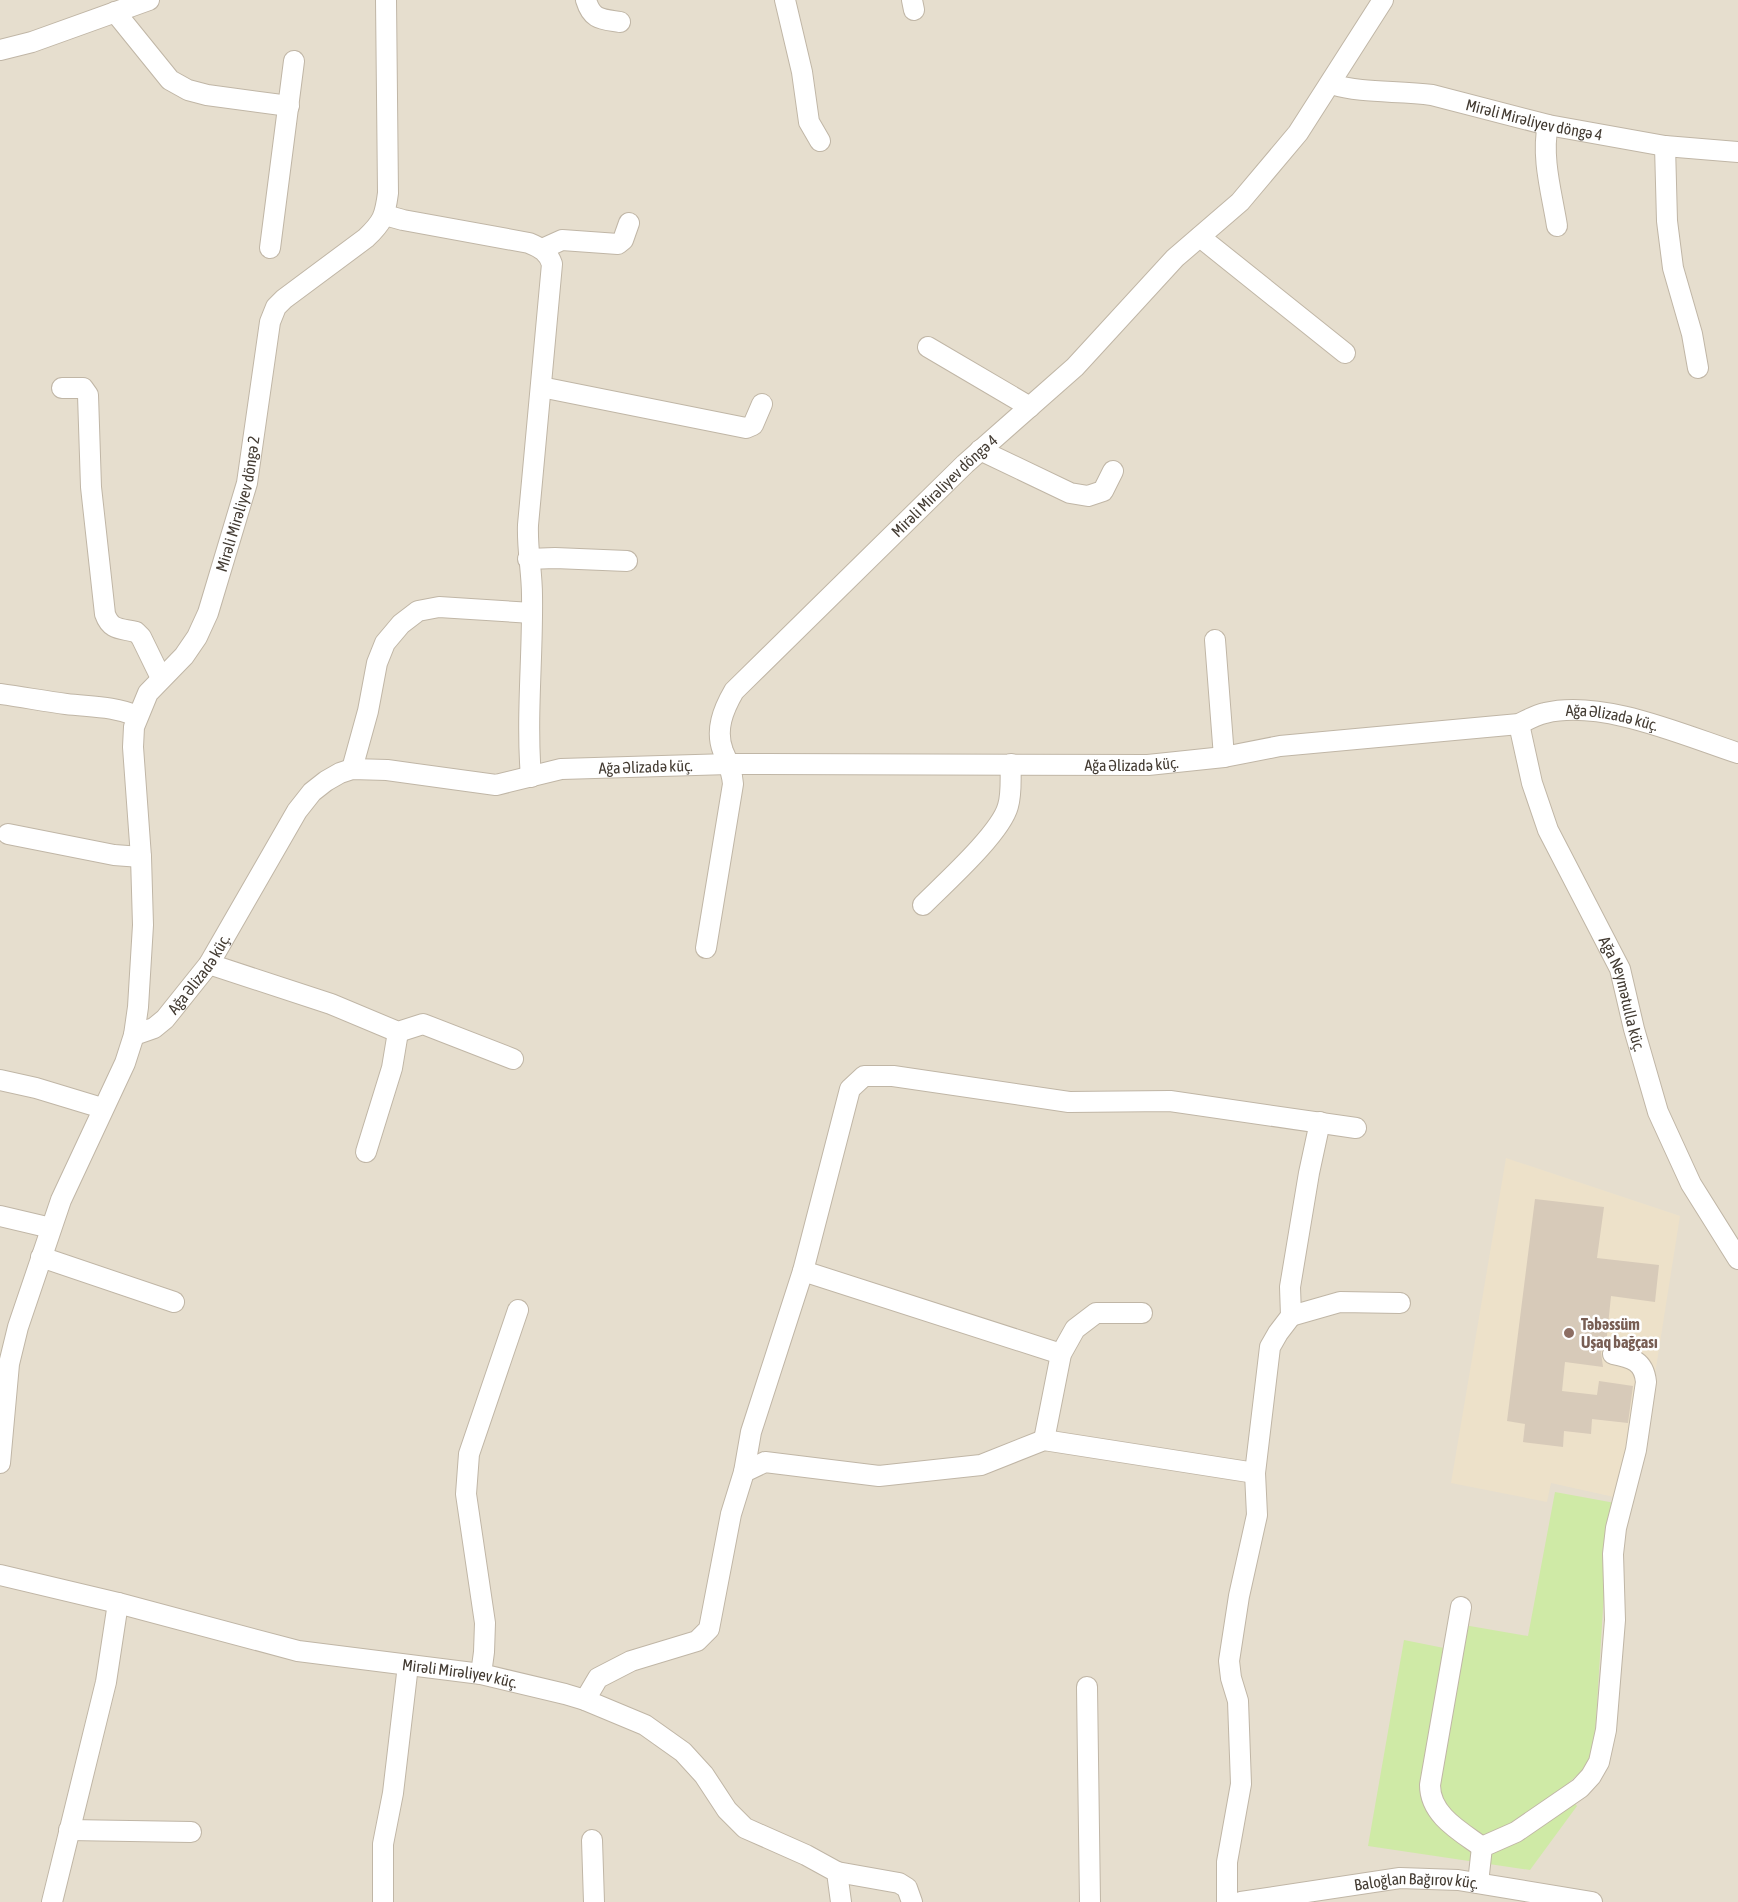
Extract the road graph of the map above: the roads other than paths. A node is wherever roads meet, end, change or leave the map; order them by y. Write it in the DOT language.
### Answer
graph roads {
  1 [pos="149,0"];
  2 [pos="386,0"];
  3 [pos="586,0"];
  4 [pos="785,0"];
  5 [pos="1383,0"];
  6 [pos="116,12"];
  7 [pos="620,22"];
  8 [pos="0,50"];
  9 [pos="294,61"];
  10 [pos="1331,84"];
  11 [pos="289,106"];
  12 [pos="1548,124"];
  13 [pos="820,141"];
  14 [pos="1665,146"];
  15 [pos="1738,152"];
  16 [pos="385,215"];
  17 [pos="629,223"];
  18 [pos="1557,226"];
  19 [pos="1200,237"];
  20 [pos="270,248"];
  21 [pos="542,249"];
  22 [pos="928,347"];
  23 [pos="1346,353"];
  24 [pos="1698,368"];
  25 [pos="541,387"];
  26 [pos="62,388"];
  27 [pos="762,404"];
  28 [pos="1030,407"];
  29 [pos="980,450"];
  30 [pos="1113,471"];
  31 [pos="528,559"];
  32 [pos="627,561"];
  33 [pos="532,614"];
  34 [pos="1215,640"];
  35 [pos="161,678"];
  36 [pos="0,694"];
  37 [pos="137,716"];
  38 [pos="1519,724"];
  39 [pos="1738,753"];
  40 [pos="1224,757"];
  41 [pos="729,764"];
  42 [pos="1011,764"];
  43 [pos="352,769"];
  44 [pos="531,777"];
  45 [pos="8,834"];
  46 [pos="141,857"];
  47 [pos="923,905"];
  48 [pos="706,948"];
  49 [pos="210,964"];
  50 [pos="398,1032"];
  51 [pos="134,1035"];
  52 [pos="513,1059"];
  53 [pos="0,1080"];
  54 [pos="102,1108"];
  55 [pos="1320,1122"];
  56 [pos="1356,1128"];
  57 [pos="366,1152"];
  58 [pos="0,1216"];
  59 [pos="51,1228"];
  60 [pos="41,1257"];
  61 [pos="1738,1259"];
  62 [pos="802,1272"];
  63 [pos="174,1302"];
  64 [pos="1400,1303"];
  65 [pos="518,1310"];
  66 [pos="1142,1313"];
  67 [pos="1291,1316"];
  68 [pos="1061,1354"];
  69 [pos="1613,1354"];
  70 [pos="1044,1440"];
  71 [pos="0,1463"];
  72 [pos="744,1472"];
  73 [pos="1256,1473"];
  74 [pos="0,1575"];
  75 [pos="118,1603"];
  76 [pos="1461,1607"];
  77 [pos="408,1665"];
  78 [pos="481,1674"];
  79 [pos="1088,1687"];
  80 [pos="585,1700"];
  81 [pos="69,1830"];
  82 [pos="191,1832"];
  83 [pos="592,1840"];
  84 [pos="1482,1847"];
  85 [pos="837,1872"];
  86 [pos="1478,1883"];
  87 [pos="52,1902"];
  88 [pos="383,1902"];
  89 [pos="594,1902"];
  90 [pos="841,1902"];
  91 [pos="912,1902"];
  92 [pos="1090,1902"];
  93 [pos="1227,1902"];
  94 [pos="1241,1902"];
  95 [pos="1592,1902"];
  1 -- 6 [label="street"];
  2 -- 16 [label="street"];
  3 -- 7 [label="street"];
  4 -- 13 [label="street"];
  5 -- 10 [label="street, Mirəli Mirəliyev döngə 4"];
  6 -- 8 [label="street"];
  6 -- 11 [label="street"];
  9 -- 11 [label="street"];
  10 -- 12 [label="street, Mirəli Mirəliyev döngə 4"];
  10 -- 19 [label="street, Mirəli Mirəliyev döngə 4"];
  11 -- 20 [label="street"];
  12 -- 14 [label="street, Mirəli Mirəliyev döngə 4"];
  12 -- 18 [label="street"];
  14 -- 15 [label="street, Mirəli Mirəliyev döngə 4"];
  14 -- 24 [label="street"];
  16 -- 21 [label="street"];
  16 -- 35 [label="street, Mirəli Mirəliyev döngə 2"];
  17 -- 21 [label="street"];
  19 -- 23 [label="street"];
  19 -- 28 [label="street, Mirəli Mirəliyev döngə 4"];
  21 -- 25 [label="street"];
  22 -- 28 [label="street"];
  25 -- 27 [label="street"];
  25 -- 31 [label="street"];
  26 -- 35 [label="street"];
  28 -- 29 [label="street, Mirəli Mirəliyev döngə 4"];
  29 -- 30 [label="street"];
  29 -- 41 [label="street, Mirəli Mirəliyev döngə 4"];
  31 -- 32 [label="street"];
  31 -- 33 [label="street"];
  33 -- 43 [label="street"];
  33 -- 44 [label="street"];
  34 -- 40 [label="street"];
  35 -- 37 [label="street, Mirəli Mirəliyev döngə 2"];
  36 -- 37 [label="street"];
  37 -- 46 [label="street, Mirəli Mirəliyev döngə 2"];
  38 -- 39 [label="street, Ağa Əlizadə küç."];
  38 -- 40 [label="street, Ağa Əlizadə küç."];
  38 -- 61 [label="street, Ağa Neymətulla küç."];
  40 -- 42 [label="street, Ağa Əlizadə küç."];
  41 -- 42 [label="street, Ağa Əlizadə küç."];
  41 -- 44 [label="street, Ağa Əlizadə küç."];
  41 -- 48 [label="street, Mirəli Mirəliyev döngə 4"];
  42 -- 47 [label="street"];
  43 -- 44 [label="street, Ağa Əlizadə küç."];
  43 -- 49 [label="street, Ağa Əlizadə küç."];
  45 -- 46 [label="street"];
  46 -- 51 [label="street, Mirəli Mirəliyev döngə 2"];
  49 -- 50 [label="street"];
  49 -- 51 [label="street, Ağa Əlizadə küç."];
  50 -- 52 [label="street"];
  50 -- 57 [label="street"];
  51 -- 54 [label="street"];
  53 -- 54 [label="street"];
  54 -- 59 [label="street"];
  55 -- 56 [label="street"];
  55 -- 62 [label="street"];
  55 -- 67 [label="street"];
  58 -- 59 [label="street"];
  59 -- 60 [label="street"];
  60 -- 63 [label="street"];
  60 -- 71 [label="street"];
  62 -- 68 [label="street"];
  62 -- 72 [label="street"];
  64 -- 67 [label="street"];
  65 -- 78 [label="street"];
  66 -- 68 [label="street"];
  67 -- 73 [label="street"];
  68 -- 70 [label="street"];
  69 -- 84 [label="street"];
  70 -- 72 [label="street"];
  70 -- 73 [label="street"];
  72 -- 80 [label="street"];
  73 -- 93 [label="street"];
  74 -- 75 [label="street, Mirəli Mirəliyev küç."];
  75 -- 77 [label="street, Mirəli Mirəliyev küç."];
  75 -- 81 [label="street"];
  76 -- 84 [label="street"];
  77 -- 78 [label="street, Mirəli Mirəliyev küç."];
  77 -- 88 [label="street"];
  78 -- 80 [label="street, Mirəli Mirəliyev küç."];
  79 -- 92 [label="street"];
  80 -- 85 [label="street, Mirəli Mirəliyev küç."];
  81 -- 82 [label="street"];
  81 -- 87 [label="street"];
  83 -- 89 [label="street"];
  84 -- 86 [label="street"];
  85 -- 90 [label="street"];
  85 -- 91 [label="street, Mirəli Mirəliyev küç."];
  86 -- 94 [label="street, Baloğlan Bağırov küç."];
  86 -- 95 [label="street, Baloğlan Bağırov küç."];
}
